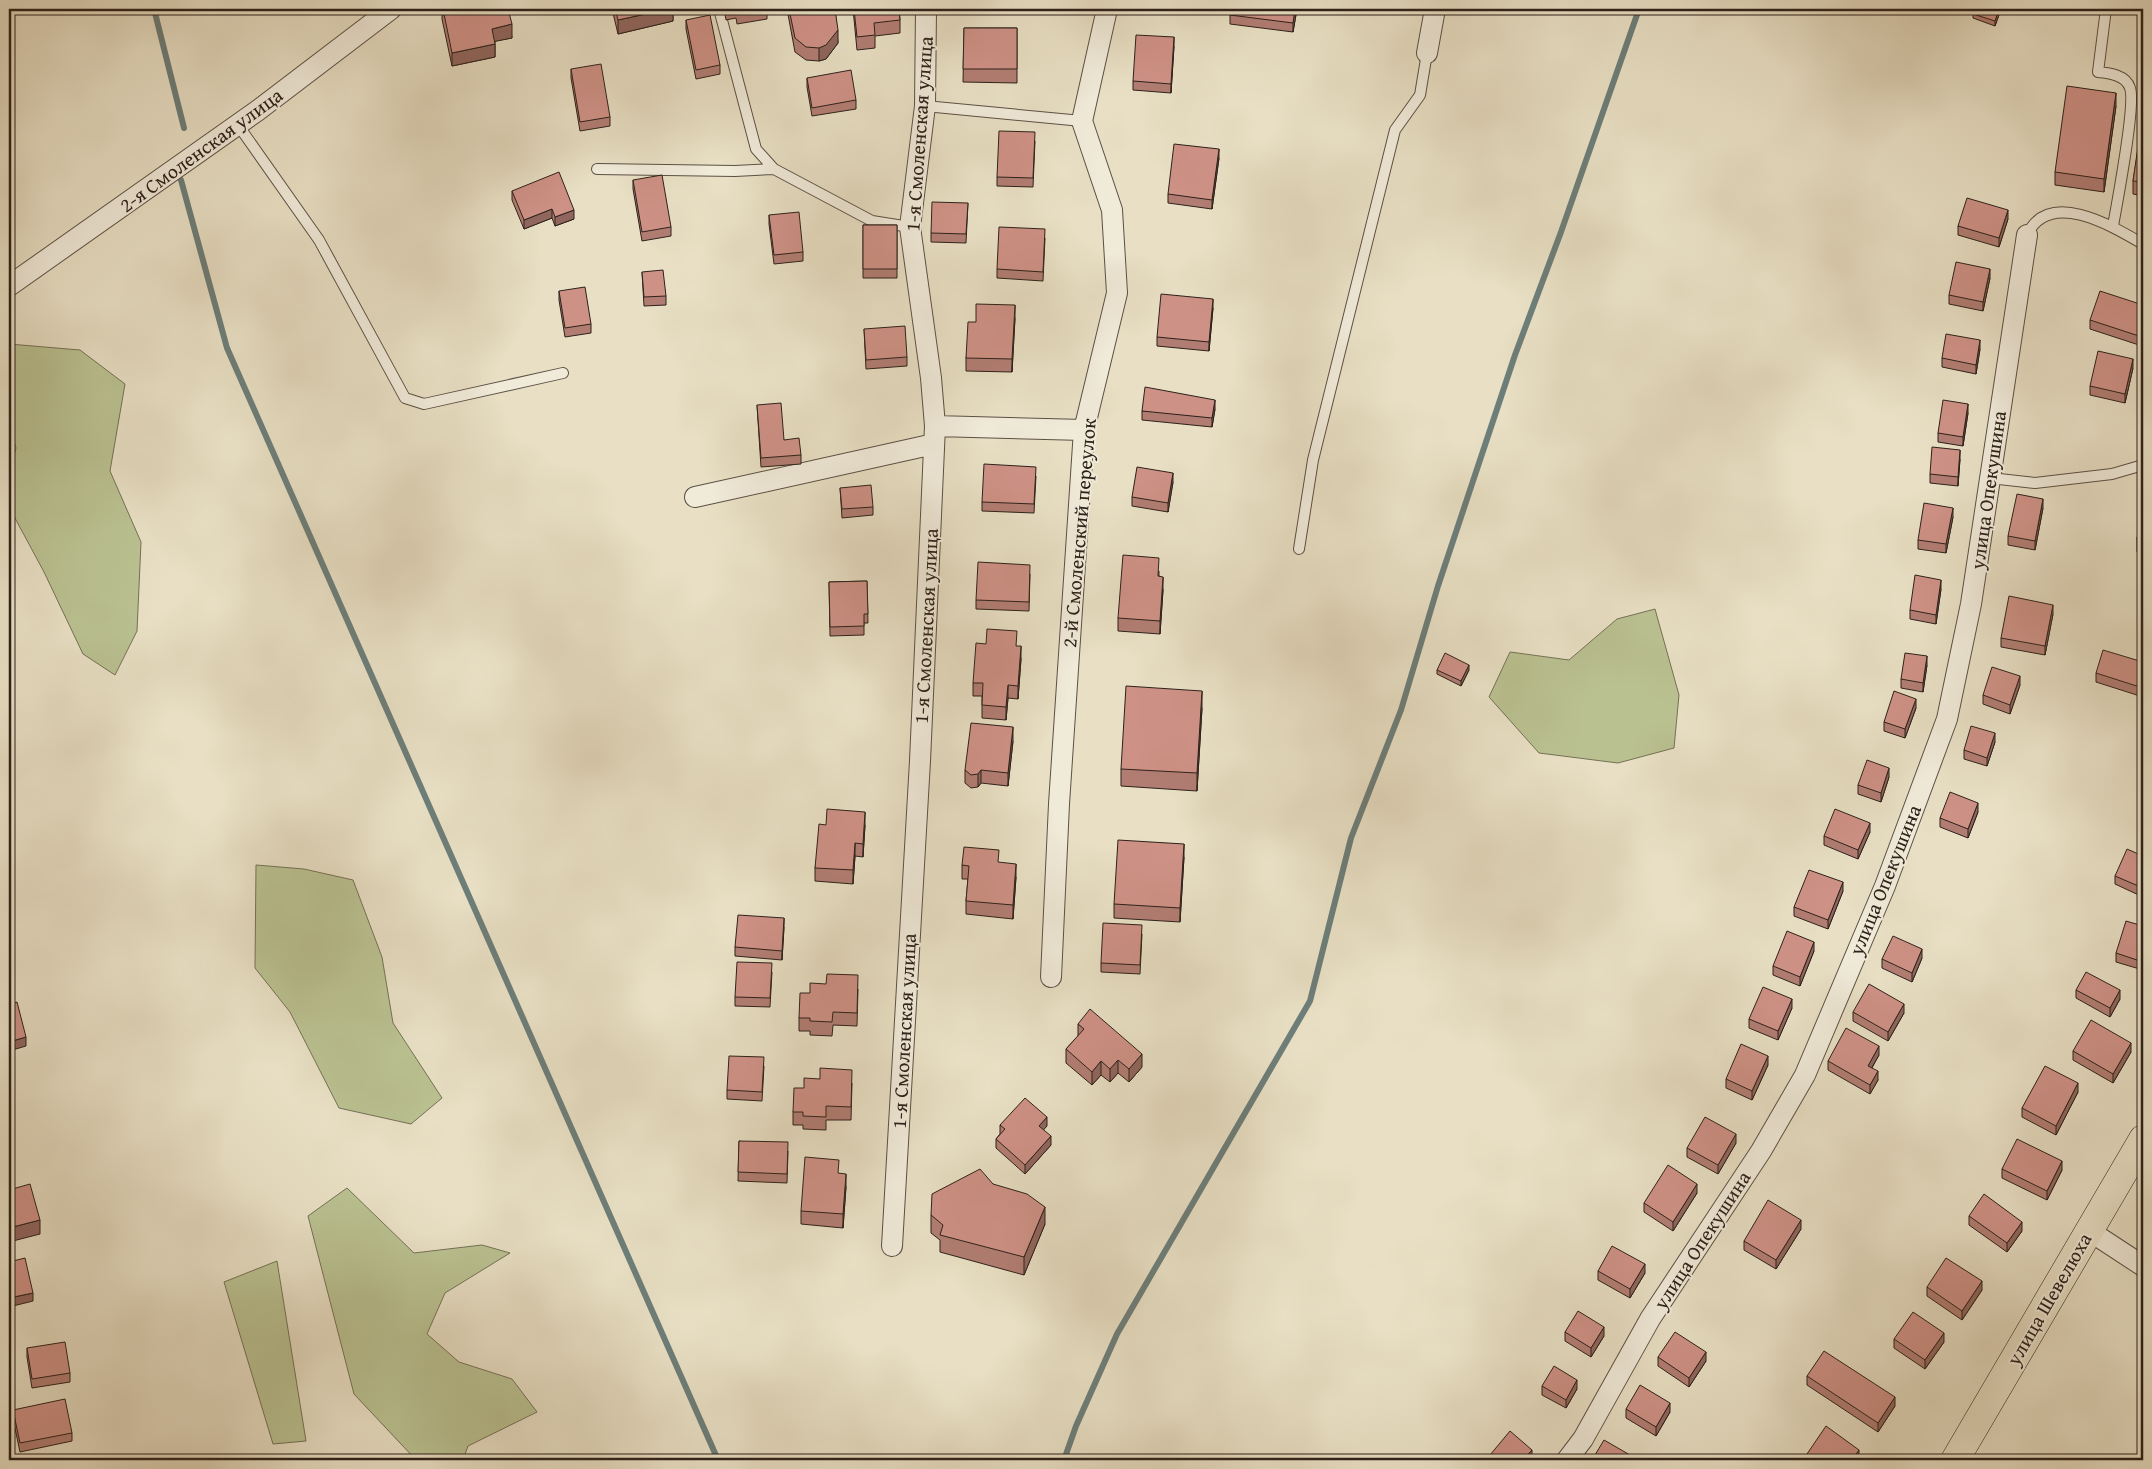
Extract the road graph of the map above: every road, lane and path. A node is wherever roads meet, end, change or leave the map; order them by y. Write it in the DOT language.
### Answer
graph roads {
  1 [pos="391,9"];
  2 [pos="719,9"];
  3 [pos="926,9"];
  4 [pos="1107,9"];
  5 [pos="1435,9"];
  6 [pos="2106,9"];
  7 [pos="1427,53"];
  8 [pos="925,106"];
  9 [pos="1082,121"];
  10 [pos="238,124"];
  11 [pos="596,169"];
  12 [pos="774,170"];
  13 [pos="2113,226"];
  14 [pos="910,227"];
  15 [pos="2027,235"];
  16 [pos="2143,244"];
  17 [pos="9,286"];
  18 [pos="563,373"];
  19 [pos="1084,430"];
  20 [pos="935,435"];
  21 [pos="2143,465"];
  22 [pos="1990,478"];
  23 [pos="695,497"];
  24 [pos="1299,549"];
  25 [pos="1051,977"];
  26 [pos="2143,1139"];
  27 [pos="2088,1230"];
  28 [pos="892,1246"];
  29 [pos="2143,1266"];
  30 [pos="1568,1460"];
  31 [pos="1955,1460"];
  1 -- 10 [label="street, 2-я Смоленская улица"];
  2 -- 12 [label="lane"];
  3 -- 8 [label="street, 1-я Смоленская улица"];
  4 -- 9 [label="street"];
  5 -- 7 [label="street"];
  6 -- 13 [label="lane"];
  7 -- 24 [label="lane"];
  8 -- 9 [label="lane"];
  8 -- 14 [label="street, 1-я Смоленская улица"];
  9 -- 19 [label="street, 2-й Смоленский переулок"];
  10 -- 17 [label="street, 2-я Смоленская улица"];
  10 -- 18 [label="lane"];
  11 -- 12 [label="lane"];
  12 -- 14 [label="lane"];
  13 -- 15 [label="lane"];
  13 -- 16 [label="lane"];
  14 -- 20 [label="street, 1-я Смоленская улица"];
  15 -- 22 [label="street, улица Опекушина"];
  19 -- 20 [label="street"];
  19 -- 25 [label="street, 2-й Смоленский переулок"];
  20 -- 23 [label="street"];
  20 -- 28 [label="street, 1-я Смоленская улица"];
  21 -- 22 [label="lane"];
  22 -- 30 [label="street, улица Опекушина"];
  26 -- 27 [label="main road, улица Шевелюха"];
  27 -- 29 [label="street"];
  27 -- 31 [label="main road, улица Шевелюха"];
}
